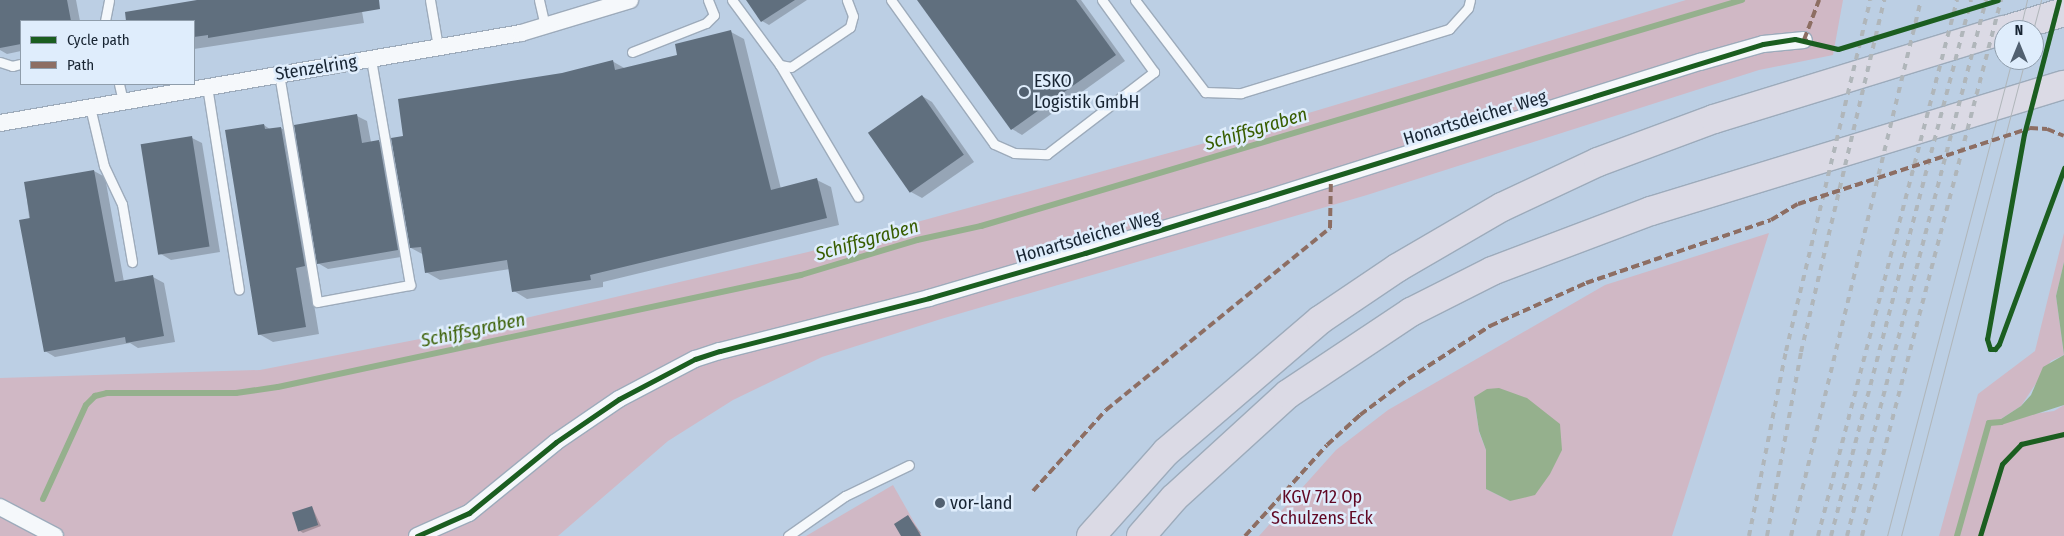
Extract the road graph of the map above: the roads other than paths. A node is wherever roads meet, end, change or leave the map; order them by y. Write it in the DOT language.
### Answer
graph roads {
  1 [pos="109,0"];
  2 [pos="430,0"];
  3 [pos="539,0"];
  4 [pos="630,0"];
  5 [pos="708,0"];
  6 [pos="732,0"];
  7 [pos="847,0"];
  8 [pos="891,0"];
  9 [pos="1102,0"];
  10 [pos="1135,0"];
  11 [pos="1470,0"];
  12 [pos="2064,12"];
  13 [pos="106,20"];
  14 [pos="2037,20"];
  15 [pos="545,27"];
  16 [pos="1994,33"];
  17 [pos="1804,40"];
  18 [pos="438,47"];
  19 [pos="632,52"];
  20 [pos="371,59"];
  21 [pos="0,62"];
  22 [pos="20,64"];
  23 [pos="780,64"];
  24 [pos="279,74"];
  25 [pos="2064,84"];
  26 [pos="119,85"];
  27 [pos="207,86"];
  28 [pos="123,101"];
  29 [pos="90,107"];
  30 [pos="0,123"];
  31 [pos="858,197"];
  32 [pos="132,262"];
  33 [pos="239,290"];
  34 [pos="909,465"];
  35 [pos="0,507"];
  36 [pos="55,536"];
  37 [pos="417,536"];
  38 [pos="788,536"];
  39 [pos="1091,536"];
  40 [pos="1141,536"];
  1 -- 13 [label="lane"];
  2 -- 18 [label="lane"];
  3 -- 15 [label="lane"];
  4 -- 15 [label="street, Stenzelring"];
  5 -- 19 [label="lane"];
  6 -- 23 [label="lane"];
  7 -- 23 [label="lane"];
  8 -- 9 [label="lane"];
  10 -- 11 [label="lane"];
  12 -- 14 [label="highway"];
  15 -- 18 [label="street, Stenzelring"];
  16 -- 39 [label="highway"];
  17 -- 37 [label="street, Honartsdeicher Weg"];
  18 -- 20 [label="street, Stenzelring"];
  20 -- 24 [label="street, Stenzelring"];
  20 -- 24 [label="lane"];
  21 -- 22 [label="lane"];
  23 -- 31 [label="lane"];
  24 -- 27 [label="street, Stenzelring"];
  25 -- 40 [label="highway"];
  26 -- 28 [label="lane"];
  27 -- 28 [label="street, Stenzelring"];
  27 -- 33 [label="lane"];
  28 -- 29 [label="street, Stenzelring"];
  29 -- 30 [label="street, Stenzelring"];
  29 -- 32 [label="lane"];
  34 -- 38 [label="lane"];
  35 -- 36 [label="street"];
}
